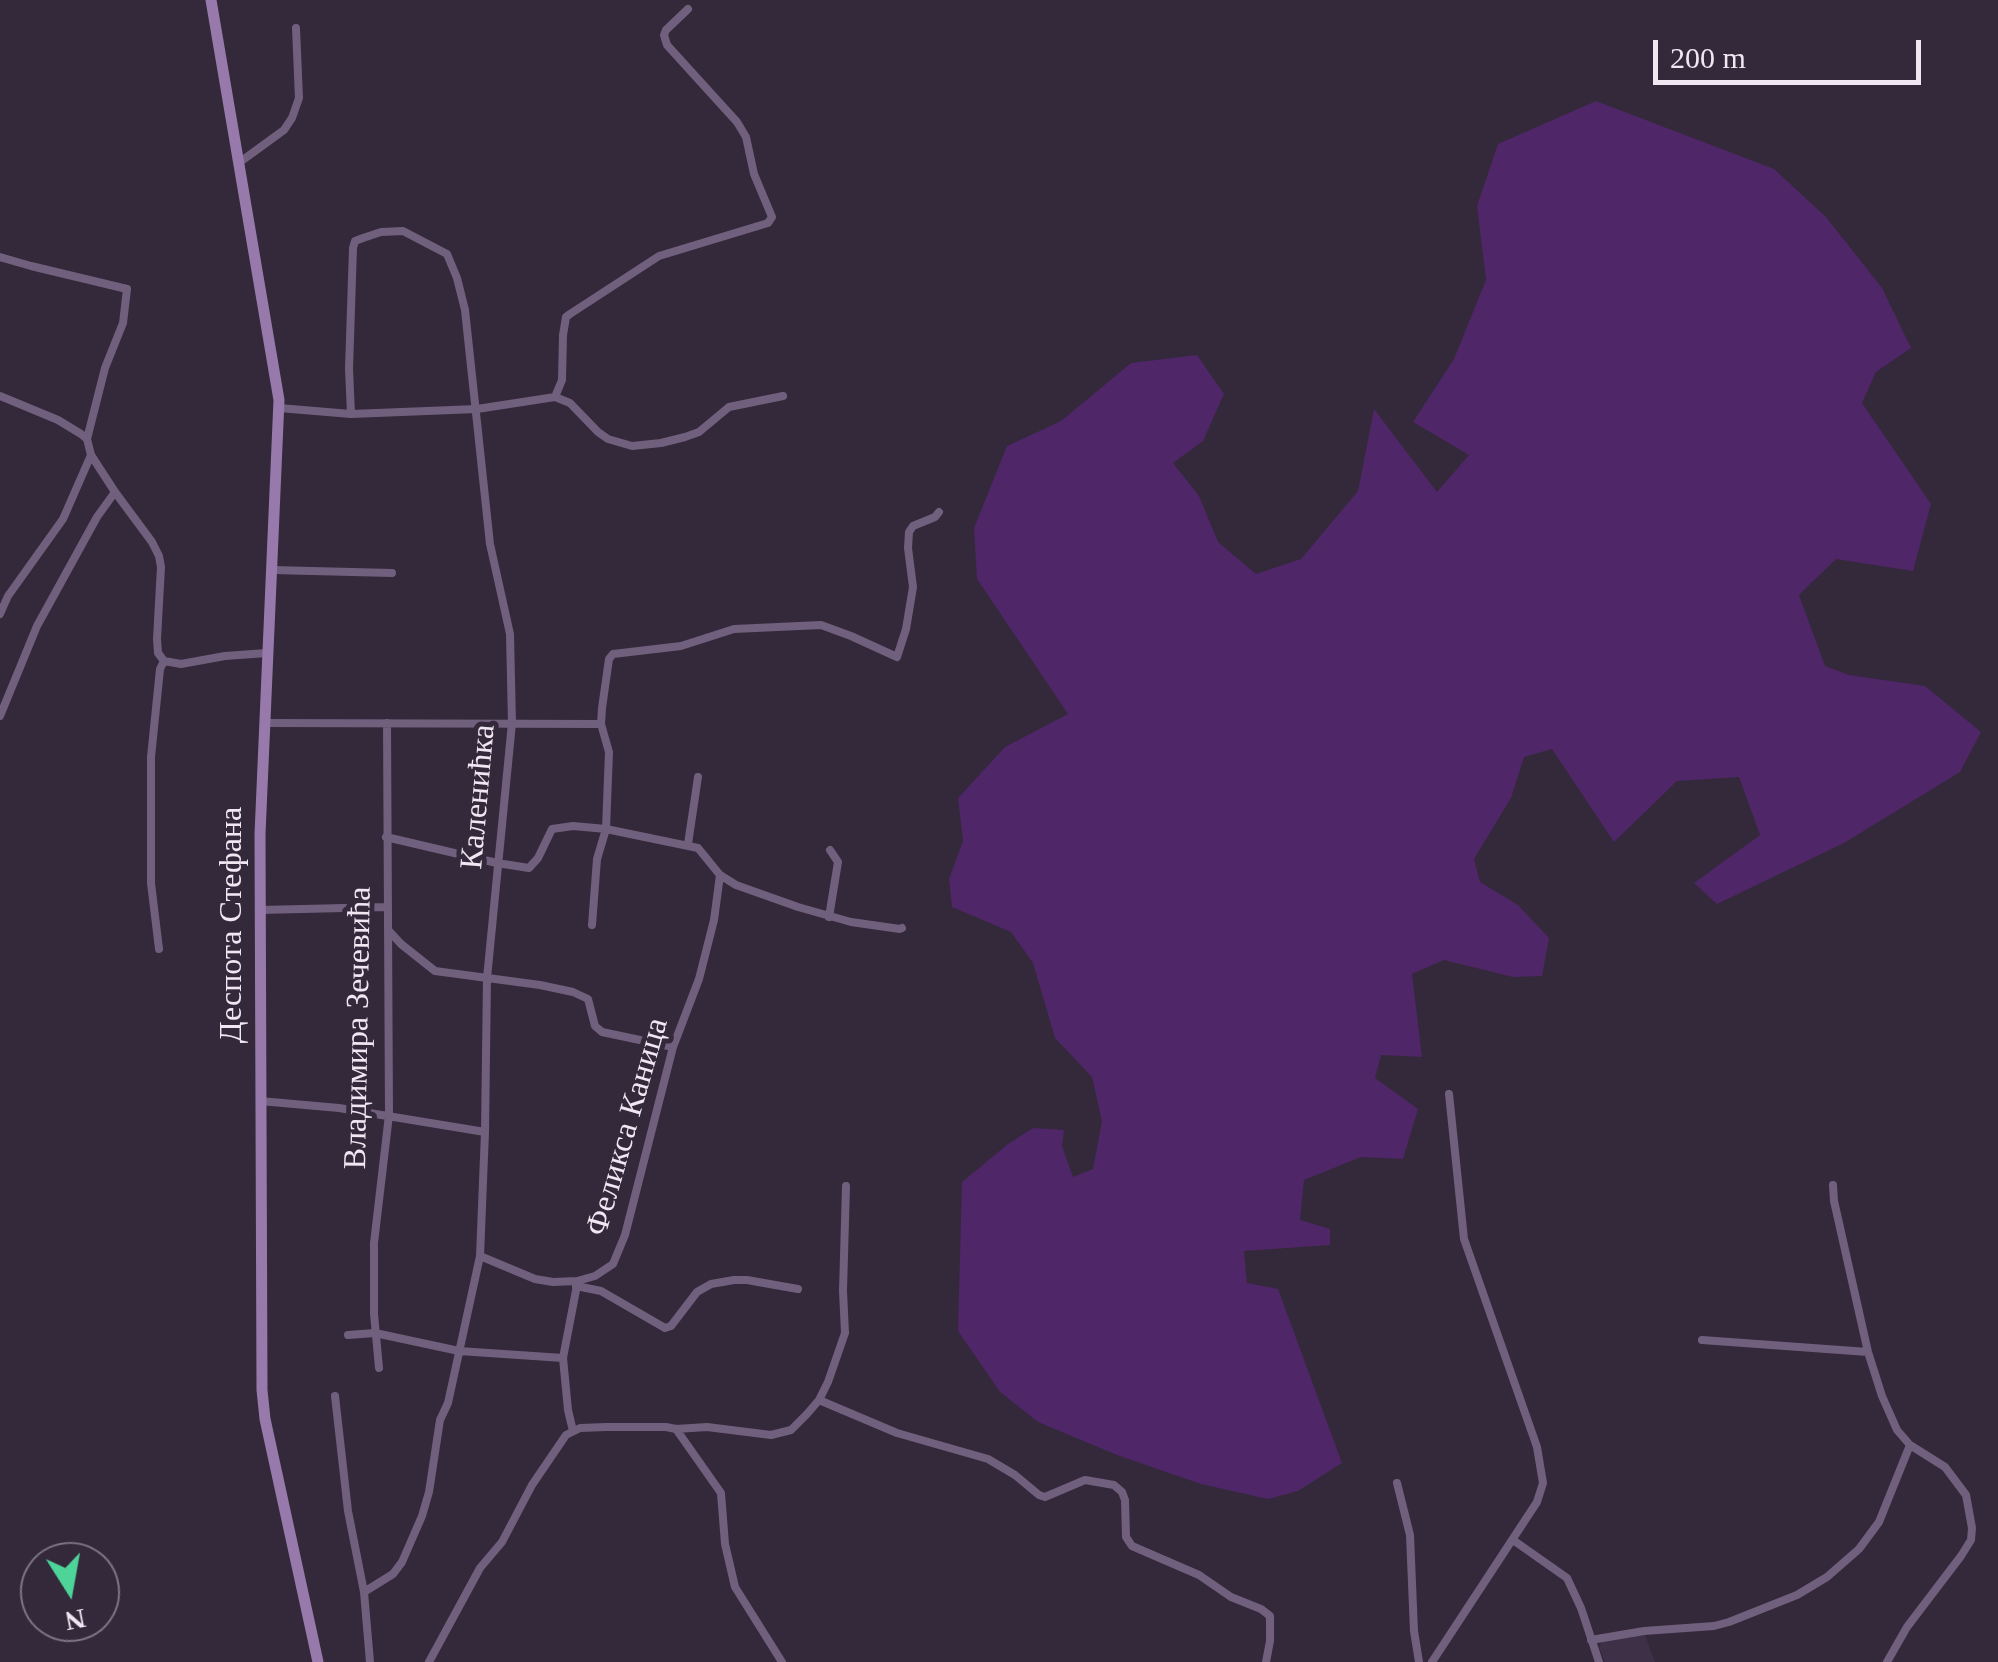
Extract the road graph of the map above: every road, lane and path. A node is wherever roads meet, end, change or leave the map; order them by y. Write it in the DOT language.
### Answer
graph roads {
  1 [pos="211,0"];
  2 [pos="688,9"];
  3 [pos="296,28"];
  4 [pos="240,162"];
  5 [pos="0,257"];
  6 [pos="0,396"];
  7 [pos="784,396"];
  8 [pos="556,398"];
  9 [pos="280,408"];
  10 [pos="477,409"];
  11 [pos="350,414"];
  12 [pos="86,440"];
  13 [pos="91,455"];
  14 [pos="115,492"];
  15 [pos="939,512"];
  16 [pos="272,570"];
  17 [pos="392,573"];
  18 [pos="0,614"];
  19 [pos="267,654"];
  20 [pos="164,662"];
  21 [pos="0,716"];
  22 [pos="264,723"];
  23 [pos="387,723"];
  24 [pos="512,723"];
  25 [pos="602,724"];
  26 [pos="698,778"];
  27 [pos="606,829"];
  28 [pos="386,837"];
  29 [pos="688,844"];
  30 [pos="830,850"];
  31 [pos="498,863"];
  32 [pos="720,876"];
  33 [pos="387,907"];
  34 [pos="260,910"];
  35 [pos="829,917"];
  36 [pos="592,925"];
  37 [pos="902,928"];
  38 [pos="389,930"];
  39 [pos="159,949"];
  40 [pos="487,978"];
  41 [pos="673,1047"];
  42 [pos="1449,1094"];
  43 [pos="260,1102"];
  44 [pos="389,1115"];
  45 [pos="485,1132"];
  46 [pos="1833,1185"];
  47 [pos="846,1186"];
  48 [pos="480,1256"];
  49 [pos="577,1284"];
  50 [pos="798,1289"];
  51 [pos="375,1333"];
  52 [pos="348,1335"];
  53 [pos="1702,1340"];
  54 [pos="459,1352"];
  55 [pos="1868,1352"];
  56 [pos="562,1358"];
  57 [pos="378,1368"];
  58 [pos="336,1396"];
  59 [pos="819,1400"];
  60 [pos="676,1430"];
  61 [pos="573,1431"];
  62 [pos="1910,1445"];
  63 [pos="1396,1483"];
  64 [pos="1513,1540"];
  65 [pos="364,1592"];
  66 [pos="1591,1640"];
  67 [pos="318,1662"];
  68 [pos="370,1662"];
  69 [pos="429,1662"];
  70 [pos="782,1662"];
  71 [pos="1266,1662"];
  72 [pos="1420,1662"];
  73 [pos="1432,1662"];
  74 [pos="1599,1662"];
  75 [pos="1888,1662"];
  1 -- 4 [label="main road, Деспота Стефана"];
  2 -- 8 [label="street"];
  3 -- 4 [label="street"];
  4 -- 9 [label="main road, Деспота Стефана"];
  5 -- 12 [label="street"];
  6 -- 12 [label="street"];
  7 -- 8 [label="street"];
  8 -- 10 [label="street"];
  9 -- 11 [label="street"];
  9 -- 16 [label="main road, Деспота Стефана"];
  10 -- 11 [label="street"];
  10 -- 11 [label="street, Каленићка"];
  10 -- 24 [label="street, Каленићка"];
  12 -- 13 [label="street"];
  13 -- 14 [label="street"];
  13 -- 18 [label="street"];
  14 -- 20 [label="street"];
  14 -- 21 [label="street"];
  15 -- 25 [label="street"];
  16 -- 17 [label="street"];
  16 -- 19 [label="main road, Деспота Стефана"];
  19 -- 20 [label="street"];
  19 -- 22 [label="main road, Деспота Стефана"];
  20 -- 39 [label="street"];
  22 -- 23 [label="street"];
  22 -- 34 [label="main road, Деспота Стефана"];
  23 -- 24 [label="street"];
  23 -- 28 [label="street, Владимира Зечевића"];
  24 -- 25 [label="street"];
  24 -- 31 [label="street, Каленићка"];
  25 -- 27 [label="street"];
  26 -- 29 [label="street"];
  27 -- 29 [label="street"];
  27 -- 31 [label="street"];
  27 -- 36 [label="street"];
  28 -- 31 [label="street"];
  28 -- 33 [label="street, Владимира Зечевића"];
  29 -- 32 [label="street"];
  30 -- 35 [label="street"];
  31 -- 40 [label="street, Каленићка"];
  32 -- 35 [label="street"];
  32 -- 41 [label="street, Феликса Каница"];
  33 -- 34 [label="street"];
  33 -- 38 [label="street, Владимира Зечевића"];
  34 -- 43 [label="main road, Деспота Стефана"];
  35 -- 37 [label="street"];
  38 -- 40 [label="street"];
  38 -- 44 [label="street, Владимира Зечевића"];
  40 -- 41 [label="street"];
  40 -- 45 [label="street, Каленићка"];
  41 -- 49 [label="street, Феликса Каница"];
  42 -- 64 [label="street"];
  43 -- 44 [label="street"];
  43 -- 67 [label="main road, Деспота Стефана"];
  44 -- 45 [label="street"];
  44 -- 51 [label="street, Владимира Зечевића"];
  45 -- 48 [label="street, Каленићка"];
  46 -- 55 [label="street"];
  47 -- 59 [label="street"];
  48 -- 49 [label="street"];
  48 -- 54 [label="street, Каленићка"];
  49 -- 50 [label="street"];
  49 -- 56 [label="street"];
  51 -- 52 [label="street"];
  51 -- 54 [label="street"];
  51 -- 57 [label="street, Владимира Зечевића"];
  53 -- 55 [label="street"];
  54 -- 56 [label="street"];
  54 -- 65 [label="street, Каленићка"];
  55 -- 62 [label="street"];
  56 -- 61 [label="street"];
  58 -- 65 [label="street"];
  59 -- 60 [label="street"];
  59 -- 71 [label="street"];
  60 -- 61 [label="street"];
  60 -- 70 [label="street"];
  61 -- 69 [label="street"];
  62 -- 66 [label="street"];
  62 -- 75 [label="street"];
  63 -- 72 [label="street"];
  64 -- 66 [label="street"];
  64 -- 73 [label="street"];
  65 -- 68 [label="street"];
  66 -- 74 [label="street"];
}
